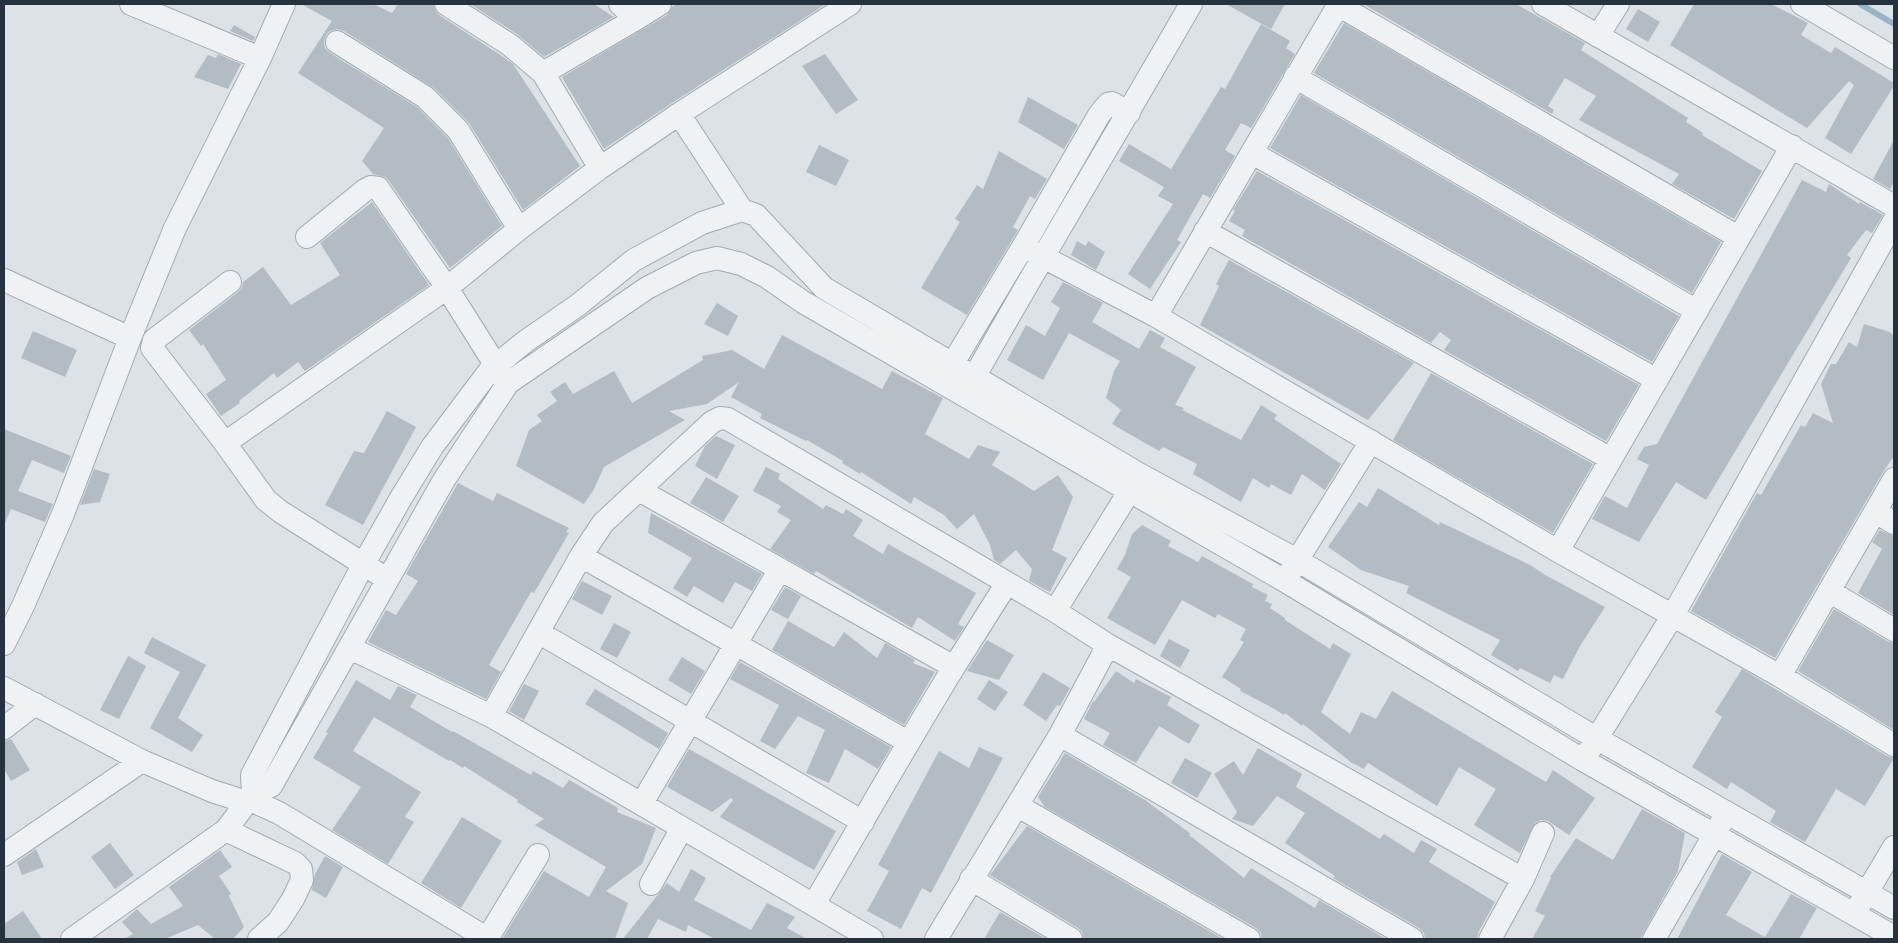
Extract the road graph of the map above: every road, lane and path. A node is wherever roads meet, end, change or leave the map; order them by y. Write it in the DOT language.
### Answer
graph roads {
  1 [pos="131,4"];
  2 [pos="284,4"];
  3 [pos="446,4"];
  4 [pos="620,4"];
  5 [pos="660,4"];
  6 [pos="850,4"];
  7 [pos="1191,4"];
  8 [pos="1543,4"];
  9 [pos="1618,4"];
  10 [pos="1802,4"];
  11 [pos="1338,5"];
  12 [pos="636,19"];
  13 [pos="1598,36"];
  14 [pos="336,42"];
  15 [pos="260,58"];
  16 [pos="1894,58"];
  17 [pos="543,73"];
  18 [pos="1295,77"];
  19 [pos="679,114"];
  20 [pos="1792,146"];
  21 [pos="1252,154"];
  22 [pos="600,168"];
  23 [pos="1894,206"];
  24 [pos="742,210"];
  25 [pos="1894,221"];
  26 [pos="702,223"];
  27 [pos="519,229"];
  28 [pos="1205,231"];
  29 [pos="307,237"];
  30 [pos="1738,237"];
  31 [pos="1032,251"];
  32 [pos="791,254"];
  33 [pos="712,259"];
  34 [pos="767,277"];
  35 [pos="4,280"];
  36 [pos="230,282"];
  37 [pos="447,288"];
  38 [pos="1697,311"];
  39 [pos="1156,316"];
  40 [pos="130,338"];
  41 [pos="953,363"];
  42 [pos="502,374"];
  43 [pos="975,376"];
  44 [pos="1657,380"];
  45 [pos="1372,441"];
  46 [pos="225,443"];
  47 [pos="1611,459"];
  48 [pos="1894,479"];
  49 [pos="1134,483"];
  50 [pos="639,490"];
  51 [pos="1885,518"];
  52 [pos="1558,551"];
  53 [pos="581,556"];
  54 [pos="1297,560"];
  55 [pos="363,565"];
  56 [pos="780,569"];
  57 [pos="387,579"];
  58 [pos="1284,581"];
  59 [pos="1007,583"];
  60 [pos="1829,591"];
  61 [pos="1055,611"];
  62 [pos="1673,614"];
  63 [pos="1894,630"];
  64 [pos="538,632"];
  65 [pos="4,644"];
  66 [pos="736,644"];
  67 [pos="1108,645"];
  68 [pos="350,648"];
  69 [pos="954,667"];
  70 [pos="1780,676"];
  71 [pos="4,688"];
  72 [pos="35,704"];
  73 [pos="490,716"];
  74 [pos="690,721"];
  75 [pos="4,728"];
  76 [pos="1060,736"];
  77 [pos="1596,738"];
  78 [pos="908,742"];
  79 [pos="1894,745"];
  80 [pos="1583,760"];
  81 [pos="142,761"];
  82 [pos="251,797"];
  83 [pos="642,803"];
  84 [pos="1018,806"];
  85 [pos="1728,812"];
  86 [pos="863,822"];
  87 [pos="682,828"];
  88 [pos="226,830"];
  89 [pos="1543,833"];
  90 [pos="1714,836"];
  91 [pos="1894,847"];
  92 [pos="538,855"];
  93 [pos="4,856"];
  94 [pos="971,879"];
  95 [pos="1522,879"];
  96 [pos="651,884"];
  97 [pos="1867,892"];
  98 [pos="814,904"];
  99 [pos="1894,908"];
  100 [pos="1854,914"];
  101 [pos="1894,937"];
  102 [pos="72,939"];
  103 [pos="259,939"];
  104 [pos="487,939"];
  105 [pos="872,939"];
  106 [pos="936,939"];
  107 [pos="1071,939"];
  108 [pos="1248,939"];
  109 [pos="1412,939"];
  110 [pos="1490,939"];
  111 [pos="1654,939"];
  1 -- 15 [label="street"];
  2 -- 15 [label="street"];
  3 -- 17 [label="street"];
  4 -- 12 [label="street"];
  5 -- 12 [label="street"];
  6 -- 19 [label="street"];
  7 -- 31 [label="street"];
  8 -- 13 [label="street"];
  9 -- 13 [label="street"];
  10 -- 16 [label="street"];
  11 -- 18 [label="street"];
  11 -- 30 [label="street"];
  12 -- 17 [label="street"];
  13 -- 20 [label="street"];
  14 -- 27 [label="street"];
  15 -- 40 [label="street"];
  17 -- 22 [label="street"];
  18 -- 21 [label="street"];
  18 -- 38 [label="street"];
  19 -- 22 [label="street"];
  19 -- 24 [label="street"];
  20 -- 23 [label="street"];
  20 -- 30 [label="street"];
  21 -- 28 [label="street"];
  21 -- 44 [label="street"];
  22 -- 27 [label="street"];
  24 -- 26 [label="street"];
  24 -- 32 [label="street"];
  25 -- 62 [label="street"];
  26 -- 33 [label="street"];
  26 -- 42 [label="street"];
  27 -- 37 [label="street"];
  28 -- 39 [label="street"];
  28 -- 47 [label="street"];
  29 -- 37 [label="street"];
  30 -- 38 [label="street"];
  31 -- 39 [label="street"];
  31 -- 41 [label="street"];
  31 -- 43 [label="street"];
  32 -- 34 [label="street"];
  32 -- 41 [label="street"];
  33 -- 34 [label="street"];
  33 -- 42 [label="street"];
  34 -- 49 [label="street"];
  35 -- 40 [label="street"];
  36 -- 46 [label="street"];
  37 -- 42 [label="street"];
  37 -- 46 [label="street"];
  38 -- 44 [label="street"];
  39 -- 45 [label="street"];
  40 -- 65 [label="street"];
  41 -- 43 [label="street"];
  42 -- 55 [label="street"];
  42 -- 57 [label="street"];
  43 -- 49 [label="street"];
  44 -- 47 [label="street"];
  45 -- 52 [label="street"];
  45 -- 54 [label="street"];
  46 -- 55 [label="street"];
  47 -- 52 [label="street"];
  48 -- 51 [label="street"];
  49 -- 54 [label="street"];
  49 -- 58 [label="street"];
  49 -- 61 [label="street"];
  50 -- 53 [label="street"];
  50 -- 56 [label="street"];
  50 -- 59 [label="street"];
  51 -- 60 [label="street"];
  52 -- 62 [label="street"];
  53 -- 64 [label="street"];
  53 -- 66 [label="street"];
  54 -- 58 [label="street"];
  54 -- 77 [label="street"];
  55 -- 57 [label="street"];
  55 -- 82 [label="street"];
  56 -- 66 [label="street"];
  56 -- 69 [label="street"];
  57 -- 68 [label="street"];
  58 -- 80 [label="street"];
  59 -- 61 [label="street"];
  59 -- 69 [label="street"];
  60 -- 63 [label="street"];
  60 -- 70 [label="street"];
  61 -- 67 [label="street"];
  62 -- 70 [label="street"];
  62 -- 77 [label="street"];
  64 -- 73 [label="street"];
  64 -- 74 [label="street"];
  66 -- 74 [label="street"];
  66 -- 78 [label="street"];
  67 -- 76 [label="street"];
  67 -- 95 [label="street"];
  68 -- 73 [label="street"];
  68 -- 82 [label="street"];
  69 -- 78 [label="street"];
  70 -- 79 [label="street"];
  71 -- 72 [label="street"];
  72 -- 75 [label="street"];
  72 -- 81 [label="street"];
  73 -- 83 [label="street"];
  74 -- 83 [label="street"];
  74 -- 86 [label="street"];
  76 -- 84 [label="street"];
  76 -- 109 [label="street"];
  77 -- 80 [label="street"];
  77 -- 85 [label="street"];
  78 -- 86 [label="street"];
  80 -- 90 [label="street"];
  81 -- 82 [label="street"];
  81 -- 93 [label="street"];
  82 -- 88 [label="street"];
  82 -- 104 [label="street"];
  83 -- 87 [label="street"];
  84 -- 94 [label="street"];
  84 -- 108 [label="street"];
  85 -- 90 [label="street"];
  85 -- 97 [label="street"];
  86 -- 98 [label="street"];
  87 -- 96 [label="street"];
  87 -- 98 [label="street"];
  88 -- 102 [label="street"];
  88 -- 103 [label="street"];
  89 -- 95 [label="street"];
  90 -- 100 [label="street"];
  90 -- 111 [label="street"];
  91 -- 97 [label="street"];
  92 -- 104 [label="street"];
  94 -- 106 [label="street"];
  94 -- 107 [label="street"];
  95 -- 110 [label="street"];
  97 -- 99 [label="street"];
  97 -- 100 [label="street"];
  98 -- 105 [label="street"];
  100 -- 101 [label="street"];
}
